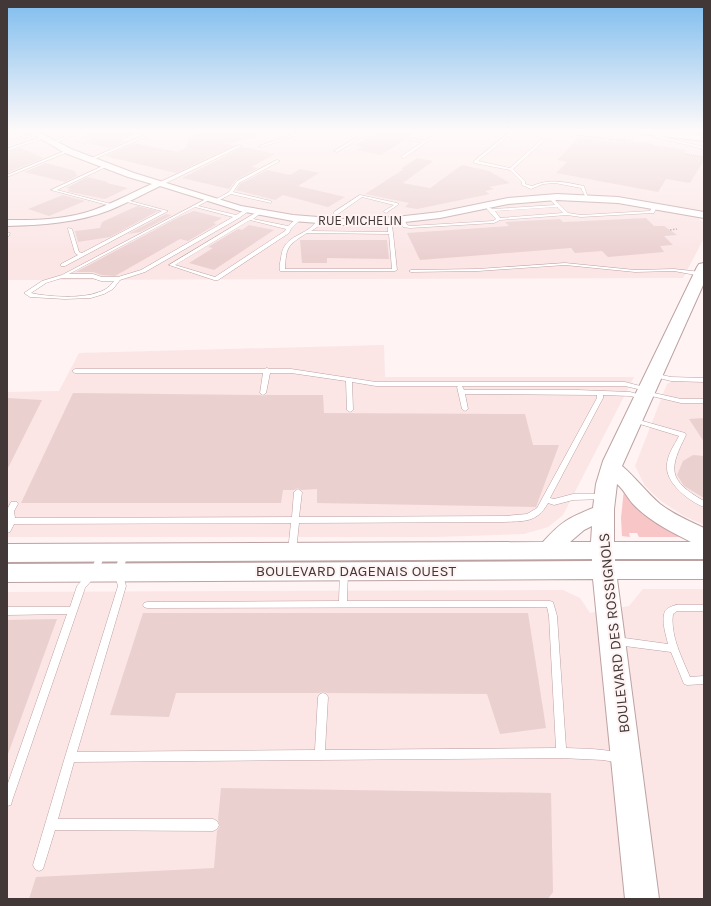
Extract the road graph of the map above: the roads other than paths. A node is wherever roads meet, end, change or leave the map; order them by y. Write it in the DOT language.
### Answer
graph roads {
  1 [pos="16,172"];
  2 [pos="92,172"];
  3 [pos="124,172"];
  4 [pos="185,172"];
  5 [pos="257,172"];
  6 [pos="514,172"];
  7 [pos="7,176"];
  8 [pos="158,184"];
  9 [pos="535,192"];
  10 [pos="230,193"];
  11 [pos="550,197"];
  12 [pos="587,197"];
  13 [pos="124,200"];
  14 [pos="212,200"];
  15 [pos="270,202"];
  16 [pos="484,205"];
  17 [pos="113,206"];
  18 [pos="194,206"];
  19 [pos="558,206"];
  20 [pos="655,206"];
  21 [pos="492,210"];
  22 [pos="386,212"];
  23 [pos="248,214"];
  24 [pos="567,214"];
  25 [pos="704,215"];
  26 [pos="237,217"];
  27 [pos="300,219"];
  28 [pos="499,219"];
  29 [pos="402,220"];
  30 [pos="319,221"];
  31 [pos="333,221"];
  32 [pos="389,221"];
  33 [pos="7,223"];
  34 [pos="290,228"];
  35 [pos="70,229"];
  36 [pos="306,232"];
  37 [pos="391,234"];
  38 [pos="82,255"];
  39 [pos="63,265"];
  40 [pos="703,269"];
  41 [pos="411,271"];
  42 [pos="62,276"];
  43 [pos="118,279"];
  44 [pos="267,370"];
  45 [pos="75,371"];
  46 [pos="349,380"];
  47 [pos="704,380"];
  48 [pos="460,384"];
  49 [pos="647,388"];
  50 [pos="461,392"];
  51 [pos="263,393"];
  52 [pos="600,393"];
  53 [pos="704,401"];
  54 [pos="465,409"];
  55 [pos="350,410"];
  56 [pos="632,420"];
  57 [pos="611,468"];
  58 [pos="298,492"];
  59 [pos="546,500"];
  60 [pos="14,504"];
  61 [pos="704,504"];
  62 [pos="604,505"];
  63 [pos="295,520"];
  64 [pos="11,521"];
  65 [pos="7,530"];
  66 [pos="704,538"];
  67 [pos="550,550"];
  68 [pos="704,550"];
  69 [pos="292,551"];
  70 [pos="7,553"];
  71 [pos="604,560"];
  72 [pos="98,562"];
  73 [pos="122,562"];
  74 [pos="704,570"];
  75 [pos="344,571"];
  76 [pos="7,573"];
  77 [pos="343,604"];
  78 [pos="147,605"];
  79 [pos="704,608"];
  80 [pos="73,610"];
  81 [pos="7,611"];
  82 [pos="613,641"];
  83 [pos="675,649"];
  84 [pos="704,680"];
  85 [pos="323,697"];
  86 [pos="561,754"];
  87 [pos="320,755"];
  88 [pos="70,757"];
  89 [pos="626,759"];
  90 [pos="7,801"];
  91 [pos="51,824"];
  92 [pos="213,826"];
  93 [pos="39,865"];
  94 [pos="642,899"];
  1 -- 7 [label="lane"];
  2 -- 17 [label="lane"];
  3 -- 8 [label="street, RUE MICHELIN"];
  4 -- 8 [label="lane"];
  5 -- 10 [label="lane"];
  6 -- 9 [label="lane"];
  8 -- 13 [label="street"];
  8 -- 14 [label="street, RUE MICHELIN"];
  9 -- 11 [label="street, RUE MICHELIN"];
  9 -- 12 [label="lane"];
  9 -- 16 [label="street, RUE MICHELIN"];
  10 -- 14 [label="lane"];
  10 -- 15 [label="lane"];
  11 -- 12 [label="street, RUE MICHELIN"];
  11 -- 19 [label="lane"];
  12 -- 20 [label="street, RUE MICHELIN"];
  13 -- 17 [label="street"];
  13 -- 38 [label="lane"];
  14 -- 18 [label="lane"];
  14 -- 23 [label="street, RUE MICHELIN"];
  16 -- 21 [label="lane"];
  16 -- 29 [label="street, RUE MICHELIN"];
  17 -- 33 [label="street"];
  18 -- 26 [label="lane"];
  18 -- 42 [label="lane"];
  19 -- 21 [label="lane"];
  19 -- 24 [label="lane"];
  20 -- 24 [label="lane"];
  20 -- 25 [label="street, RUE MICHELIN"];
  21 -- 28 [label="lane"];
  22 -- 31 [label="lane"];
  23 -- 26 [label="lane"];
  23 -- 27 [label="street, RUE MICHELIN"];
  23 -- 34 [label="lane"];
  23 -- 34 [label="lane"];
  24 -- 28 [label="lane"];
  26 -- 43 [label="lane"];
  27 -- 30 [label="street, RUE MICHELIN"];
  27 -- 34 [label="lane"];
  28 -- 29 [label="lane"];
  29 -- 32 [label="street, RUE MICHELIN"];
  30 -- 31 [label="street, RUE MICHELIN"];
  30 -- 36 [label="lane"];
  31 -- 32 [label="street, RUE MICHELIN"];
  32 -- 37 [label="lane"];
  35 -- 38 [label="lane"];
  36 -- 37 [label="lane"];
  36 -- 37 [label="lane"];
  38 -- 39 [label="lane"];
  40 -- 41 [label="lane"];
  40 -- 49 [label="main road, BOULEVARD DES ROSSIGNOLS"];
  42 -- 43 [label="lane"];
  42 -- 43 [label="lane"];
  44 -- 45 [label="lane"];
  44 -- 46 [label="lane"];
  44 -- 51 [label="lane"];
  46 -- 48 [label="lane"];
  46 -- 55 [label="lane"];
  47 -- 49 [label="lane"];
  48 -- 49 [label="lane"];
  48 -- 50 [label="lane"];
  49 -- 52 [label="lane"];
  49 -- 53 [label="lane"];
  49 -- 56 [label="main road, BOULEVARD DES ROSSIGNOLS"];
  50 -- 52 [label="lane"];
  50 -- 54 [label="lane"];
  52 -- 59 [label="lane"];
  56 -- 57 [label="main road, BOULEVARD DES ROSSIGNOLS"];
  56 -- 61 [label="lane"];
  57 -- 62 [label="main road, BOULEVARD DES ROSSIGNOLS"];
  57 -- 66 [label="main road"];
  58 -- 63 [label="lane"];
  59 -- 62 [label="lane"];
  59 -- 63 [label="lane"];
  60 -- 64 [label="lane"];
  62 -- 67 [label="main road"];
  62 -- 71 [label="main road, BOULEVARD DES ROSSIGNOLS"];
  63 -- 64 [label="lane"];
  63 -- 69 [label="lane"];
  64 -- 65 [label="lane"];
  67 -- 69 [label="main road, BOULEVARD DAGENAIS OUEST"];
  67 -- 71 [label="main road, BOULEVARD DAGENAIS OUEST"];
  68 -- 71 [label="main road, BOULEVARD DAGENAIS OUEST"];
  69 -- 73 [label="main road, BOULEVARD DAGENAIS OUEST"];
  70 -- 72 [label="main road, BOULEVARD DAGENAIS OUEST"];
  71 -- 74 [label="main road, BOULEVARD DAGENAIS OUEST"];
  71 -- 75 [label="main road, BOULEVARD DAGENAIS OUEST"];
  71 -- 82 [label="main road, BOULEVARD DES ROSSIGNOLS"];
  72 -- 73 [label="main road, BOULEVARD DAGENAIS OUEST"];
  72 -- 76 [label="main road, BOULEVARD DAGENAIS OUEST"];
  72 -- 80 [label="lane"];
  73 -- 75 [label="main road, BOULEVARD DAGENAIS OUEST"];
  73 -- 88 [label="lane"];
  75 -- 77 [label="lane"];
  77 -- 78 [label="lane"];
  77 -- 86 [label="lane"];
  79 -- 83 [label="lane"];
  80 -- 81 [label="lane"];
  80 -- 90 [label="lane"];
  82 -- 83 [label="lane"];
  82 -- 89 [label="main road, BOULEVARD DES ROSSIGNOLS"];
  83 -- 84 [label="lane"];
  85 -- 87 [label="lane"];
  86 -- 87 [label="lane"];
  86 -- 89 [label="lane"];
  87 -- 88 [label="lane"];
  88 -- 91 [label="lane"];
  89 -- 94 [label="main road, BOULEVARD DES ROSSIGNOLS"];
  91 -- 92 [label="lane"];
  91 -- 93 [label="lane"];
}
